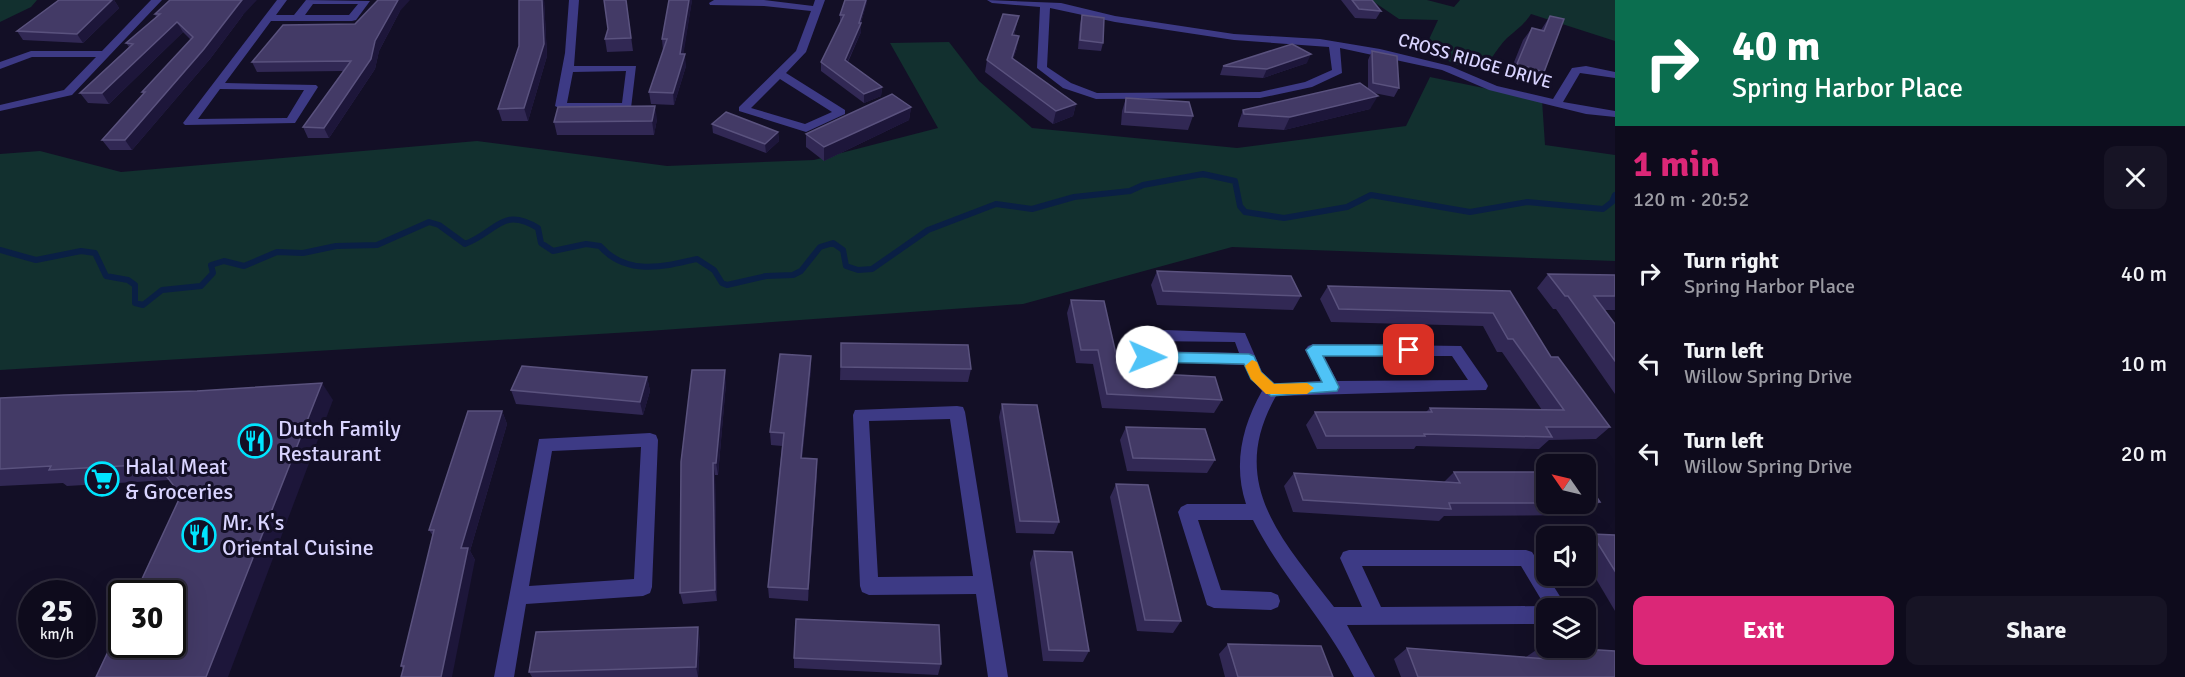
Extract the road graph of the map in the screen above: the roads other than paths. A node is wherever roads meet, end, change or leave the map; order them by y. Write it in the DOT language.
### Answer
graph roads {
  1 [pos="157,0"];
  2 [pos="282,0"];
  3 [pos="574,0"];
  4 [pos="992,0"];
  5 [pos="714,3"];
  6 [pos="818,4"];
  7 [pos="1045,5"];
  8 [pos="268,18"];
  9 [pos="297,18"];
  10 [pos="1334,45"];
  11 [pos="105,54"];
  12 [pos="0,66"];
  13 [pos="569,69"];
  14 [pos="780,74"];
  15 [pos="1615,75"];
  16 [pos="215,86"];
  17 [pos="1557,103"];
  18 [pos="0,108"];
  19 [pos="1615,114"];
  20 [pos="1249,359"];
  21 [pos="1332,387"];
  22 [pos="1271,390"];
  23 [pos="1258,512"];
  24 [pos="984,585"];
  25 [pos="517,596"];
  26 [pos="1551,598"];
  27 [pos="1271,601"];
  28 [pos="1536,615"];
  29 [pos="1329,616"];
  30 [pos="1376,616"];
  31 [pos="504,677"];
  32 [pos="998,677"];
  33 [pos="1365,677"];
  1 -- 11 [label="street"];
  2 -- 8 [label="street"];
  3 -- 13 [label="street"];
  4 -- 7 [label="street, CROSS RIDGE DRIVE"];
  5 -- 6 [label="street"];
  6 -- 14 [label="street"];
  7 -- 10 [label="street, CROSS RIDGE DRIVE"];
  7 -- 10 [label="street"];
  8 -- 9 [label="street"];
  8 -- 16 [label="street"];
  9 -- 9 [label="street"];
  10 -- 17 [label="street, CROSS RIDGE DRIVE"];
  11 -- 12 [label="street"];
  11 -- 18 [label="street"];
  13 -- 13 [label="street"];
  14 -- 14 [label="street"];
  15 -- 17 [label="street, CROSS RIDGE DRIVE"];
  16 -- 16 [label="street"];
  17 -- 19 [label="street, CROSS RIDGE DRIVE"];
  20 -- 20 [label="street"];
  20 -- 22 [label="street"];
  21 -- 21 [label="street"];
  21 -- 22 [label="street"];
  22 -- 23 [label="street"];
  23 -- 27 [label="street"];
  23 -- 29 [label="street"];
  24 -- 24 [label="street"];
  24 -- 32 [label="street"];
  25 -- 25 [label="street"];
  25 -- 31 [label="street"];
  26 -- 30 [label="street"];
  28 -- 30 [label="street"];
  29 -- 30 [label="street"];
  29 -- 33 [label="street"];
}
